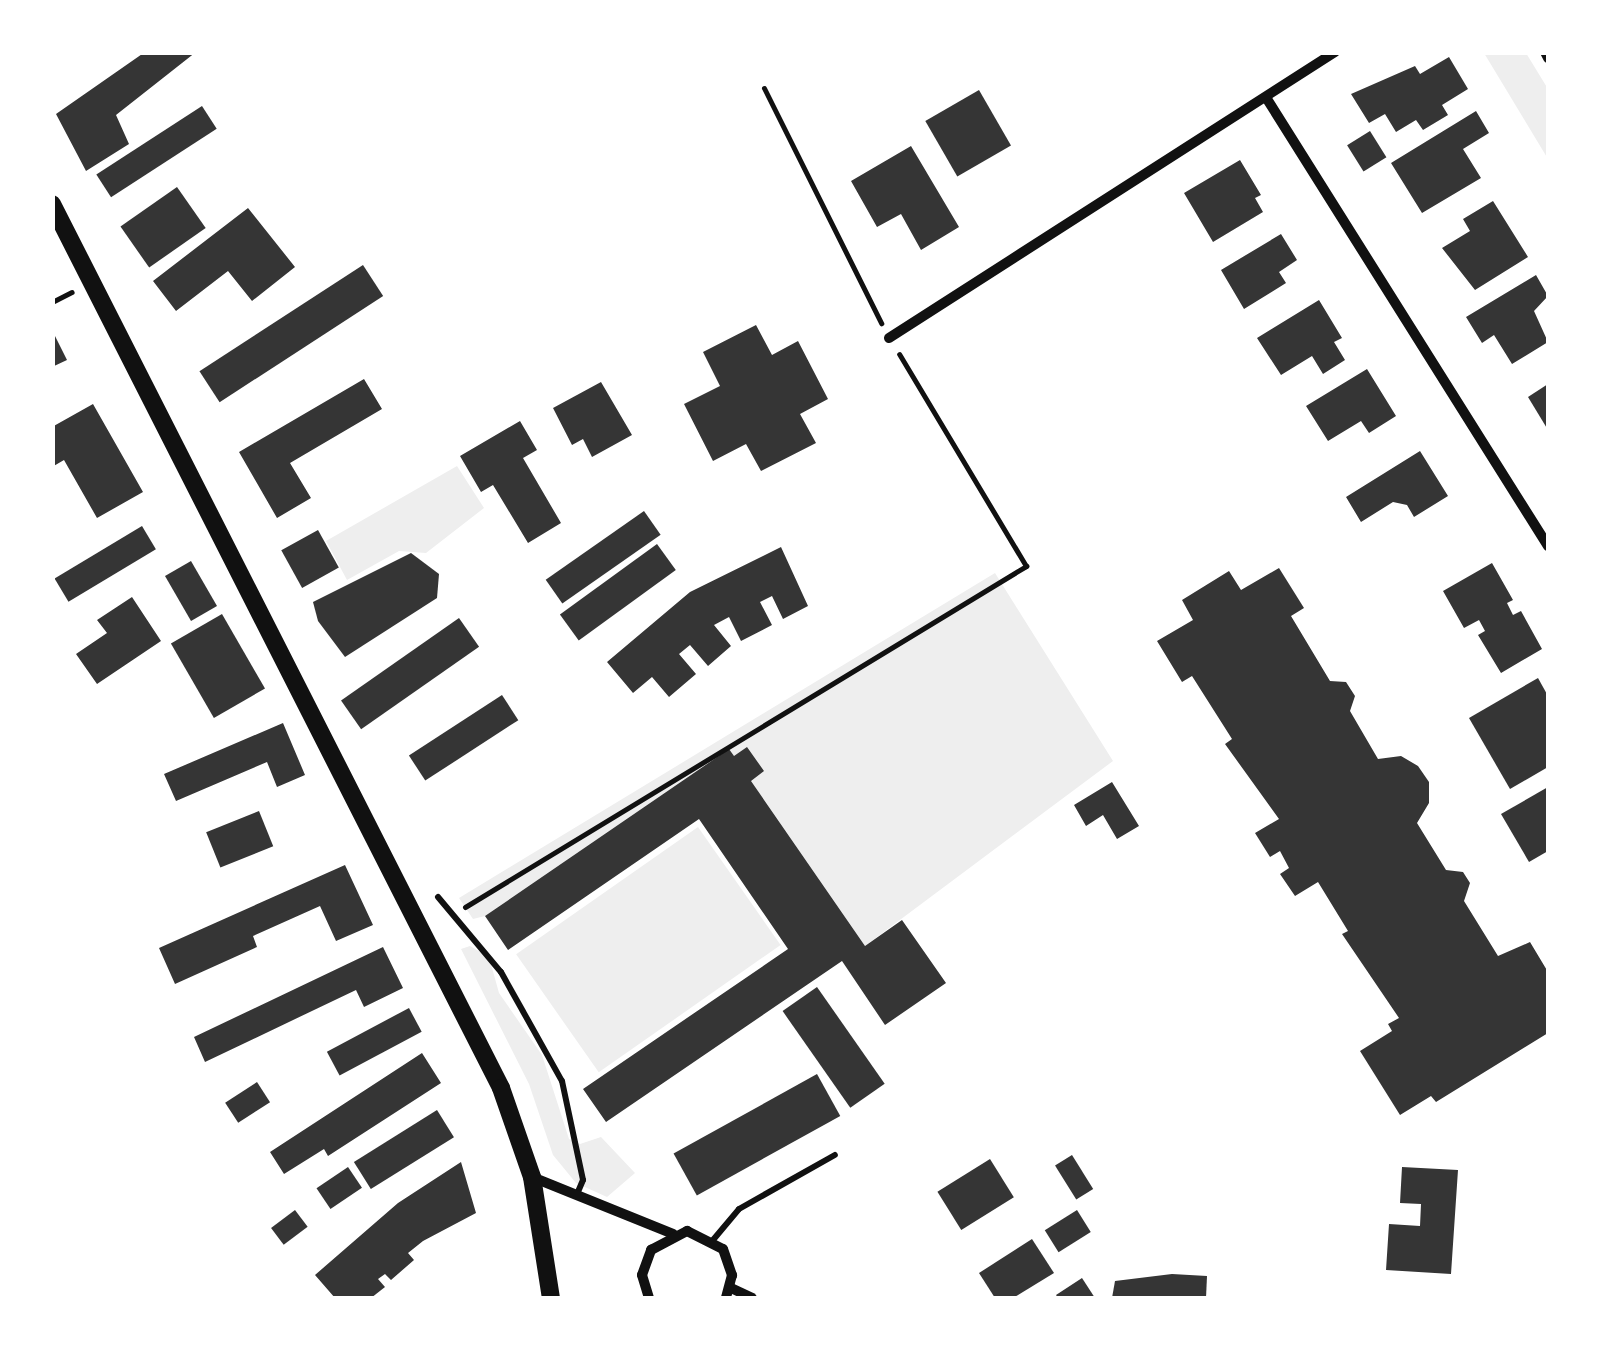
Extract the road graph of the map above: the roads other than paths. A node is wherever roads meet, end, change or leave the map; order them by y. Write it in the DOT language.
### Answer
graph roads {
  1 [pos="1335,52"];
  2 [pos="1266,98"];
  3 [pos="52,204"];
  4 [pos="889,338"];
  5 [pos="1548,546"];
  6 [pos="438,898"];
  7 [pos="835,1155"];
  8 [pos="532,1177"];
  9 [pos="578,1192"];
  10 [pos="673,1234"];
  11 [pos="713,1240"];
  12 [pos="728,1293"];
  13 [pos="551,1298"];
  14 [pos="649,1298"];
  15 [pos="752,1298"];
  1 -- 2 [label="street"];
  2 -- 4 [label="street"];
  2 -- 5 [label="street"];
  3 -- 8 [label="main road"];
  6 -- 9 [label="lane"];
  7 -- 11 [label="lane"];
  8 -- 9 [label="street"];
  8 -- 13 [label="main road"];
  9 -- 10 [label="street"];
  10 -- 11 [label="street"];
  10 -- 14 [label="street"];
  11 -- 12 [label="street"];
  12 -- 15 [label="street"];
}
